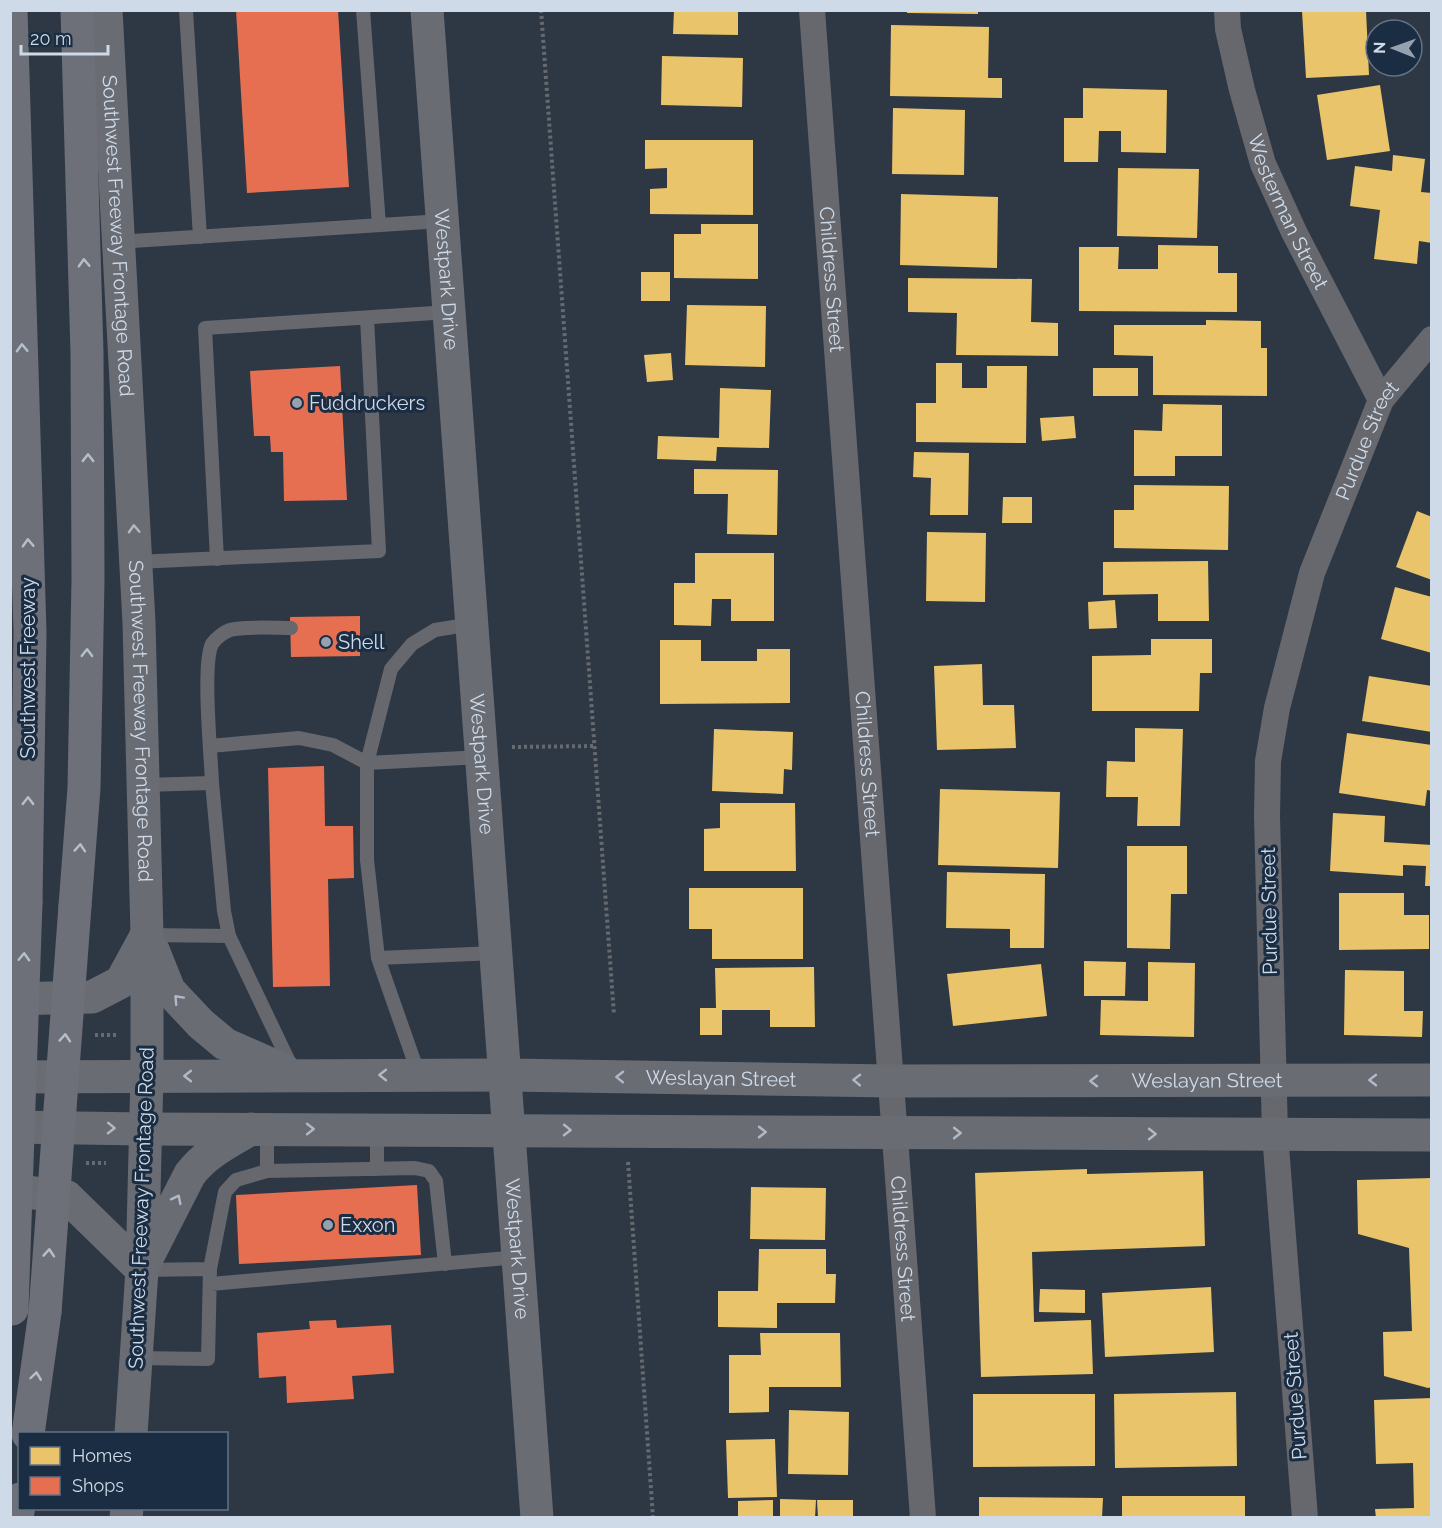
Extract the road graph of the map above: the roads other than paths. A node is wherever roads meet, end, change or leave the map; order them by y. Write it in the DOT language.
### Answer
graph roads {
  1 [pos="11,10"];
  2 [pos="77,10"];
  3 [pos="106,10"];
  4 [pos="186,10"];
  5 [pos="363,10"];
  6 [pos="427,10"];
  7 [pos="812,10"];
  8 [pos="1227,10"];
  9 [pos="442,221"];
  10 [pos="379,225"];
  11 [pos="200,237"];
  12 [pos="117,242"];
  13 [pos="449,312"];
  14 [pos="367,318"];
  15 [pos="1431,339"];
  16 [pos="1381,400"];
  17 [pos="217,559"];
  18 [pos="136,562"];
  19 [pos="472,624"];
  20 [pos="291,628"];
  21 [pos="210,746"];
  22 [pos="481,752"];
  23 [pos="367,762"];
  24 [pos="212,783"];
  25 [pos="143,785"];
  26 [pos="147,935"];
  27 [pos="229,936"];
  28 [pos="496,953"];
  29 [pos="378,958"];
  30 [pos="10,999"];
  31 [pos="419,1075"];
  32 [pos="505,1075"];
  33 [pos="147,1076"];
  34 [pos="296,1076"];
  35 [pos="10,1077"];
  36 [pos="1431,1080"];
  37 [pos="891,1081"];
  38 [pos="1274,1081"];
  39 [pos="10,1126"];
  40 [pos="145,1129"];
  41 [pos="259,1129"];
  42 [pos="377,1130"];
  43 [pos="508,1130"];
  44 [pos="896,1133"];
  45 [pos="1275,1134"];
  46 [pos="1431,1135"];
  47 [pos="378,1169"];
  48 [pos="267,1171"];
  49 [pos="10,1190"];
  50 [pos="518,1257"];
  51 [pos="445,1264"];
  52 [pos="210,1269"];
  53 [pos="141,1270"];
  54 [pos="211,1284"];
  55 [pos="11,1317"];
  56 [pos="135,1358"];
  57 [pos="28,1432"];
  58 [pos="131,1432"];
  59 [pos="537,1518"];
  60 [pos="923,1518"];
  61 [pos="1305,1518"];
  55 -- 1 [label="highway, Southwest Freeway, one-way, bridge"];
  57 -- 2 [label="highway, one-way, bridge"];
  3 -- 12 [label="main road, Southwest Freeway Frontage Road"];
  4 -- 11 [label="lane"];
  5 -- 10 [label="lane"];
  6 -- 9 [label="main road, Westpark Drive"];
  7 -- 37 [label="street, Childress Street"];
  8 -- 16 [label="street, Westerman Street"];
  9 -- 10 [label="lane"];
  9 -- 13 [label="main road, Westpark Drive"];
  10 -- 11 [label="lane"];
  11 -- 12 [label="lane"];
  18 -- 12 [label="main road, Southwest Freeway Frontage Road, one-way"];
  13 -- 14 [label="lane"];
  13 -- 19 [label="main road, Westpark Drive"];
  14 -- 17 [label="lane"];
  14 -- 17 [label="lane"];
  15 -- 16 [label="street, Purdue Street"];
  16 -- 38 [label="street, Purdue Street"];
  17 -- 18 [label="lane"];
  18 -- 25 [label="main road, Southwest Freeway Frontage Road"];
  19 -- 22 [label="main road, Westpark Drive"];
  19 -- 23 [label="lane"];
  20 -- 21 [label="lane"];
  21 -- 23 [label="lane"];
  21 -- 24 [label="lane"];
  22 -- 23 [label="lane"];
  22 -- 28 [label="main road, Westpark Drive"];
  23 -- 29 [label="lane"];
  24 -- 25 [label="lane"];
  24 -- 27 [label="lane"];
  25 -- 26 [label="main road, Southwest Freeway Frontage Road"];
  26 -- 27 [label="lane"];
  26 -- 30 [label="main road"];
  26 -- 33 [label="main road, Southwest Freeway Frontage Road"];
  34 -- 26 [label="main road, one-way"];
  27 -- 34 [label="lane"];
  28 -- 29 [label="lane"];
  28 -- 32 [label="main road, Westpark Drive"];
  29 -- 31 [label="lane"];
  31 -- 32 [label="main road, Weslayan Street"];
  31 -- 34 [label="main road, Weslayan Street, one-way"];
  37 -- 32 [label="main road, Weslayan Street, one-way"];
  32 -- 43 [label="main road, Westpark Drive"];
  34 -- 33 [label="main road, Weslayan Street, one-way"];
  33 -- 35 [label="main road, Weslayan Street"];
  33 -- 40 [label="main road, Southwest Freeway Frontage Road"];
  36 -- 38 [label="main road, Weslayan Street, one-way"];
  38 -- 37 [label="main road, Weslayan Street, one-way"];
  37 -- 44 [label="street, Childress Street"];
  38 -- 45 [label="street, Purdue Street"];
  39 -- 40 [label="main road, one-way"];
  40 -- 41 [label="main road"];
  40 -- 53 [label="main road, Southwest Freeway Frontage Road"];
  41 -- 42 [label="main road, one-way"];
  41 -- 48 [label="lane"];
  53 -- 41 [label="main road, one-way"];
  42 -- 43 [label="main road"];
  42 -- 47 [label="lane"];
  43 -- 44 [label="main road, one-way"];
  43 -- 50 [label="main road, Westpark Drive"];
  44 -- 45 [label="main road, one-way"];
  44 -- 60 [label="street, Childress Street"];
  45 -- 46 [label="main road"];
  45 -- 61 [label="street, Purdue Street"];
  47 -- 48 [label="lane"];
  47 -- 51 [label="lane"];
  48 -- 52 [label="lane"];
  49 -- 53 [label="main road"];
  50 -- 51 [label="lane"];
  50 -- 59 [label="main road, Westpark Drive"];
  51 -- 54 [label="lane"];
  52 -- 53 [label="lane"];
  52 -- 54 [label="lane"];
  53 -- 56 [label="main road, Southwest Freeway Frontage Road"];
  54 -- 56 [label="lane"];
  56 -- 58 [label="main road, Southwest Freeway Frontage Road"];
}
